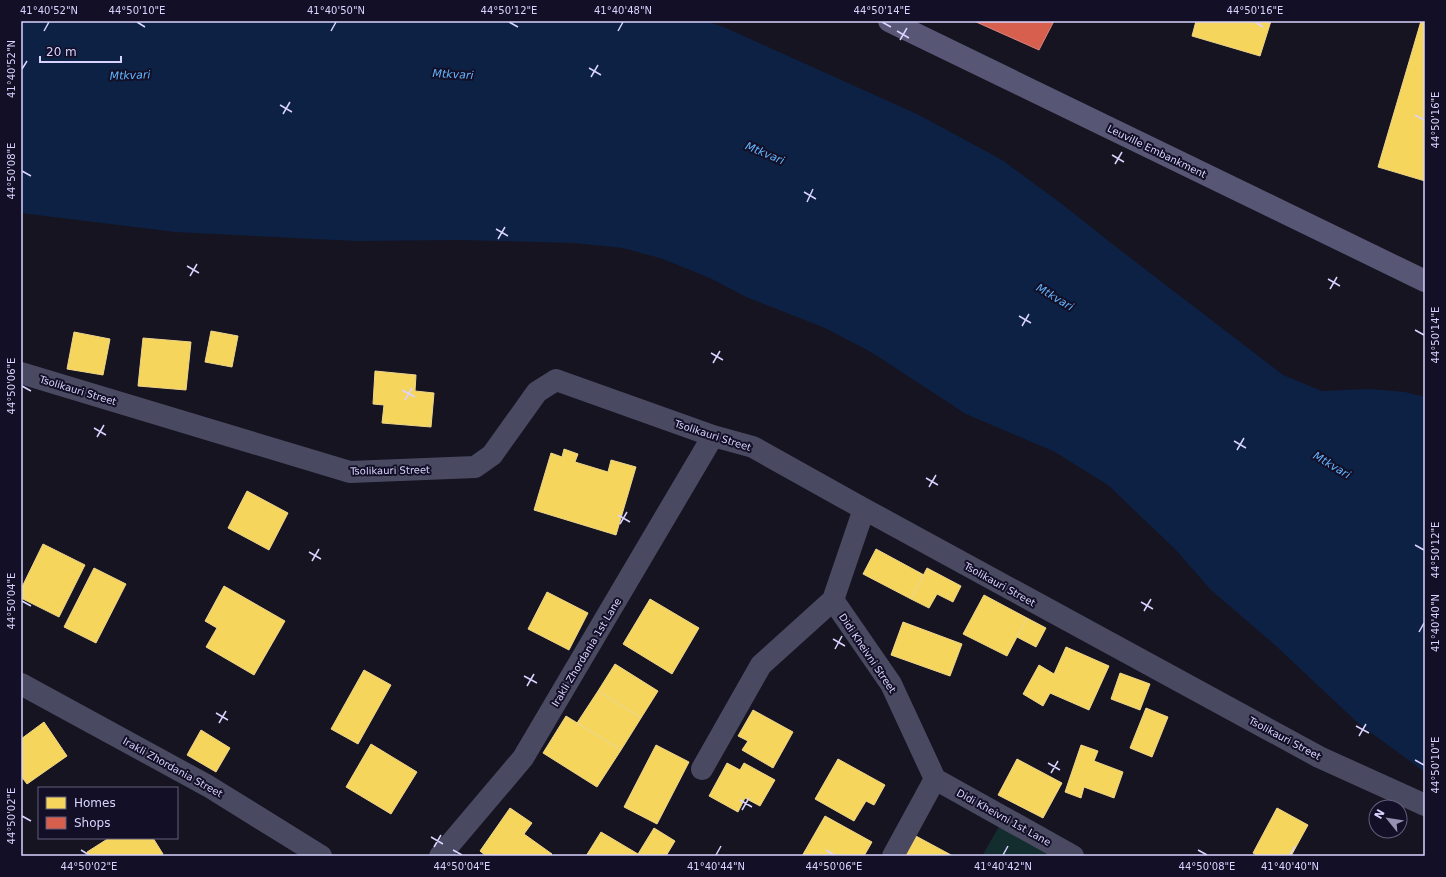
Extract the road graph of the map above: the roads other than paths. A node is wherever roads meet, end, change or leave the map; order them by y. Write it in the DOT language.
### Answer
graph roads {
  1 [pos="889,21"];
  2 [pos="1425,281"];
  3 [pos="21,373"];
  4 [pos="713,436"];
  5 [pos="864,509"];
  6 [pos="833,600"];
  7 [pos="21,684"];
  8 [pos="702,769"];
  9 [pos="935,779"];
  10 [pos="1425,806"];
  11 [pos="321,856"];
  12 [pos="440,856"];
  13 [pos="893,856"];
  14 [pos="1073,856"];
  1 -- 2 [label="main road, Leuville Embankment"];
  3 -- 4 [label="street, Tsolikauri Street"];
  4 -- 5 [label="street, Tsolikauri Street"];
  4 -- 12 [label="street, Irakli Zhordania 1st Lane"];
  5 -- 6 [label="street"];
  5 -- 10 [label="street, Tsolikauri Street"];
  6 -- 8 [label="street"];
  6 -- 9 [label="street, Didi Kheivni Street"];
  7 -- 11 [label="street, Irakli Zhordania Street"];
  9 -- 13 [label="street"];
  9 -- 14 [label="street, Didi Kheivni 1st Lane"];
}
